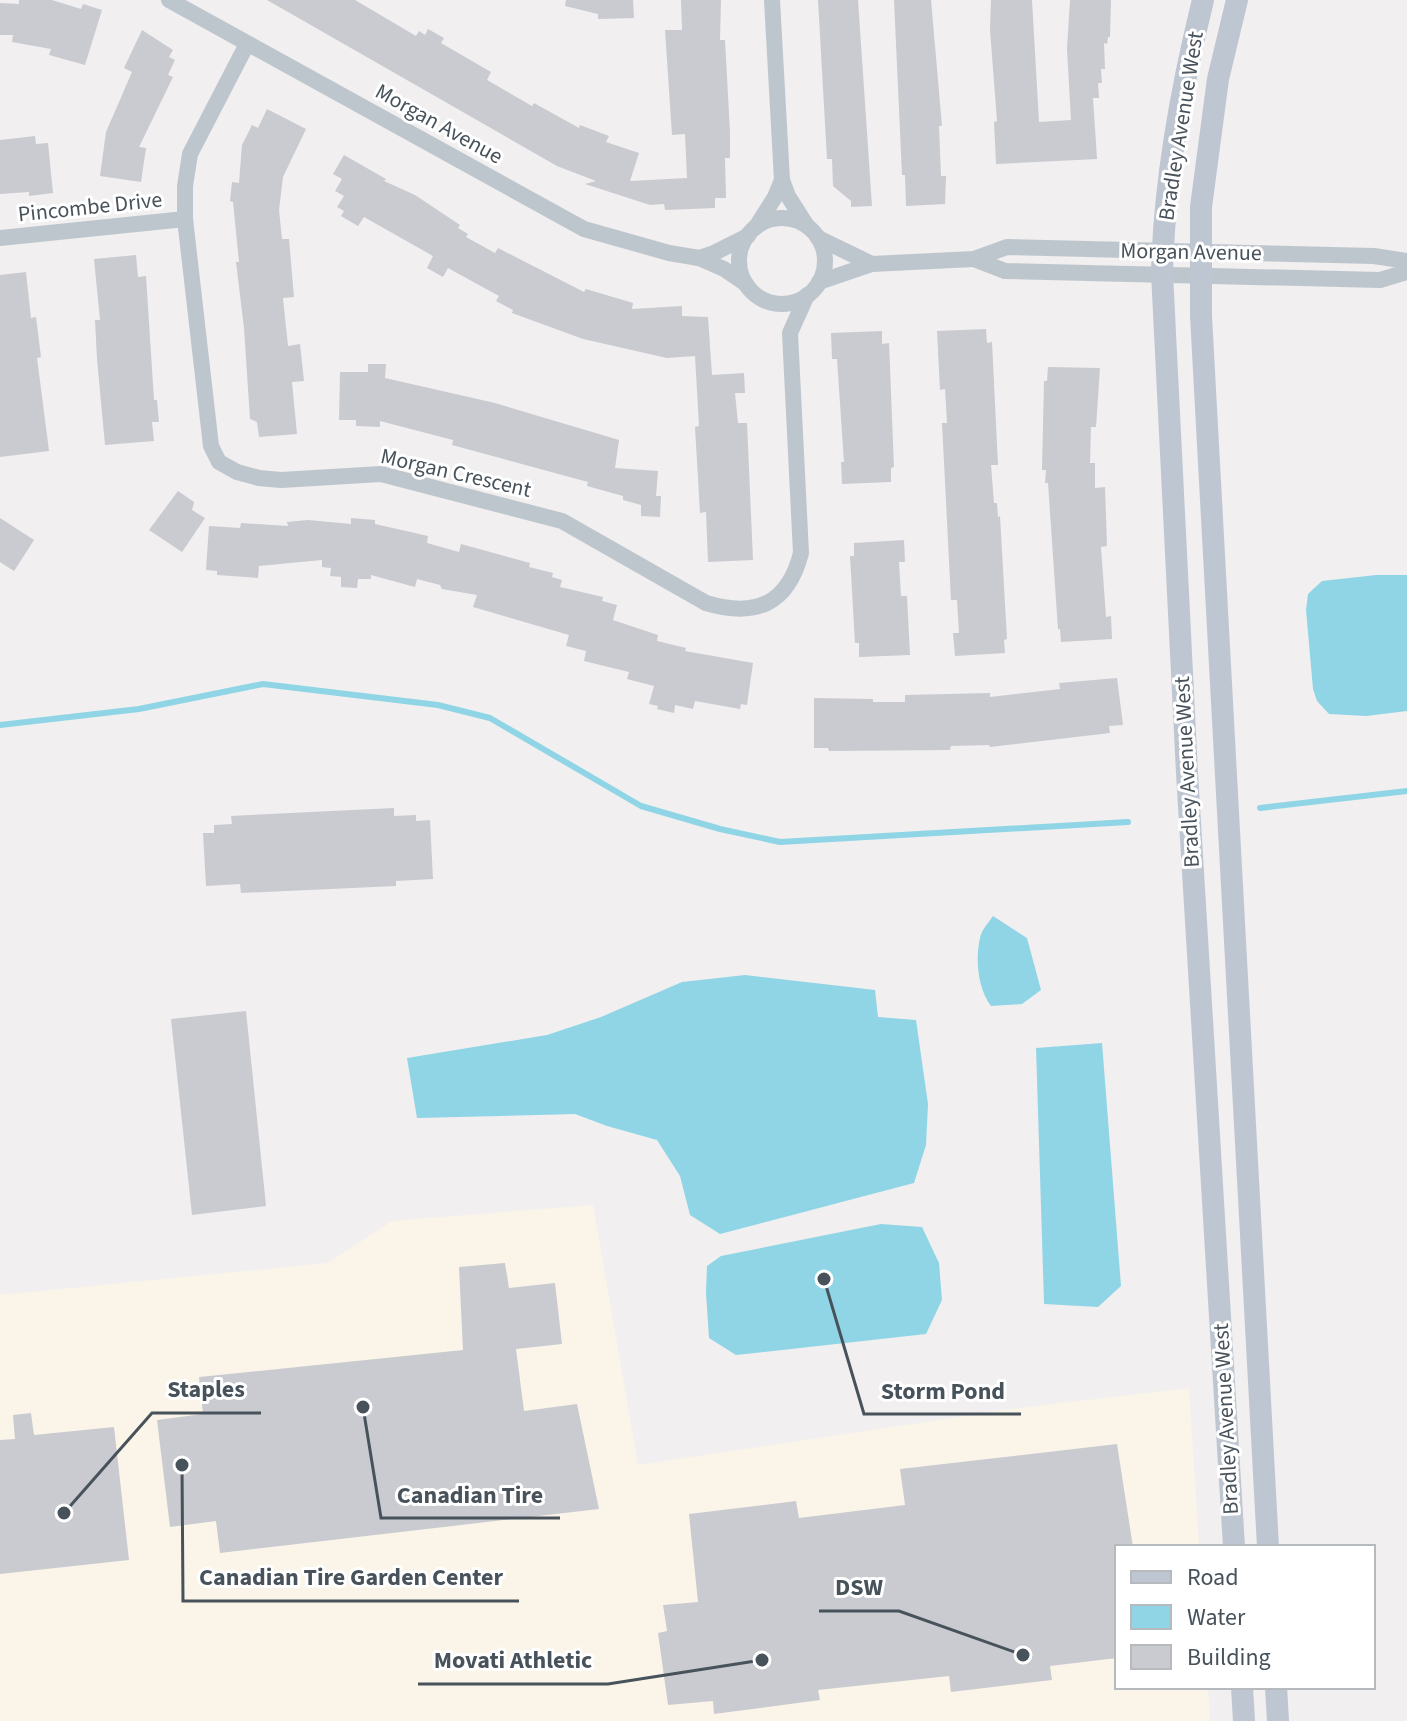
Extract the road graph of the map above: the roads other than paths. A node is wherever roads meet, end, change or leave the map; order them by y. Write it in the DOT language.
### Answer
graph roads {
  1 [pos="169,0"];
  2 [pos="772,0"];
  3 [pos="1203,0"];
  4 [pos="1237,0"];
  5 [pos="247,44"];
  6 [pos="782,180"];
  7 [pos="185,219"];
  8 [pos="751,232"];
  9 [pos="812,232"];
  10 [pos="0,238"];
  11 [pos="1162,250"];
  12 [pos="1200,251"];
  13 [pos="699,258"];
  14 [pos="974,259"];
  15 [pos="1407,261"];
  16 [pos="872,264"];
  17 [pos="1407,272"];
  18 [pos="1162,273"];
  19 [pos="1200,274"];
  20 [pos="819,282"];
  21 [pos="746,284"];
  22 [pos="807,295"];
  23 [pos="764,299"];
  24 [pos="790,333"];
  25 [pos="1234,1545"];
  26 [pos="1268,1545"];
  27 [pos="1242,1689"];
  28 [pos="1276,1689"];
  29 [pos="1244,1721"];
  30 [pos="1278,1721"];
  1 -- 5 [label="street, Morgan Avenue"];
  2 -- 6 [label="street"];
  3 -- 11 [label="main road, Bradley Avenue West"];
  4 -- 12 [label="main road, Bradley Avenue West"];
  5 -- 7 [label="street, Morgan Crescent"];
  5 -- 13 [label="street, Morgan Avenue"];
  6 -- 8 [label="street"];
  6 -- 9 [label="street"];
  7 -- 10 [label="street, Pincombe Drive"];
  7 -- 24 [label="street, Morgan Crescent"];
  8 -- 9 [label="street"];
  8 -- 13 [label="street"];
  8 -- 21 [label="street"];
  9 -- 16 [label="street, Morgan Avenue"];
  9 -- 20 [label="street"];
  11 -- 12 [label="street, Morgan Avenue"];
  11 -- 14 [label="street, Morgan Avenue"];
  11 -- 18 [label="main road, Bradley Avenue West"];
  12 -- 15 [label="street, Morgan Avenue"];
  12 -- 19 [label="main road, Bradley Avenue West"];
  13 -- 21 [label="street, Morgan Avenue"];
  14 -- 16 [label="street, Morgan Avenue"];
  14 -- 18 [label="street, Morgan Avenue"];
  16 -- 20 [label="street, Morgan Avenue"];
  17 -- 19 [label="street, Morgan Avenue"];
  18 -- 19 [label="street, Morgan Avenue"];
  18 -- 25 [label="main road, Bradley Avenue West"];
  19 -- 26 [label="main road, Bradley Avenue West"];
  20 -- 22 [label="street"];
  21 -- 23 [label="street"];
  22 -- 23 [label="street"];
  22 -- 24 [label="street, Morgan Crescent"];
  23 -- 24 [label="street"];
  27 -- 29 [label="main road"];
  28 -- 30 [label="main road"];
}
